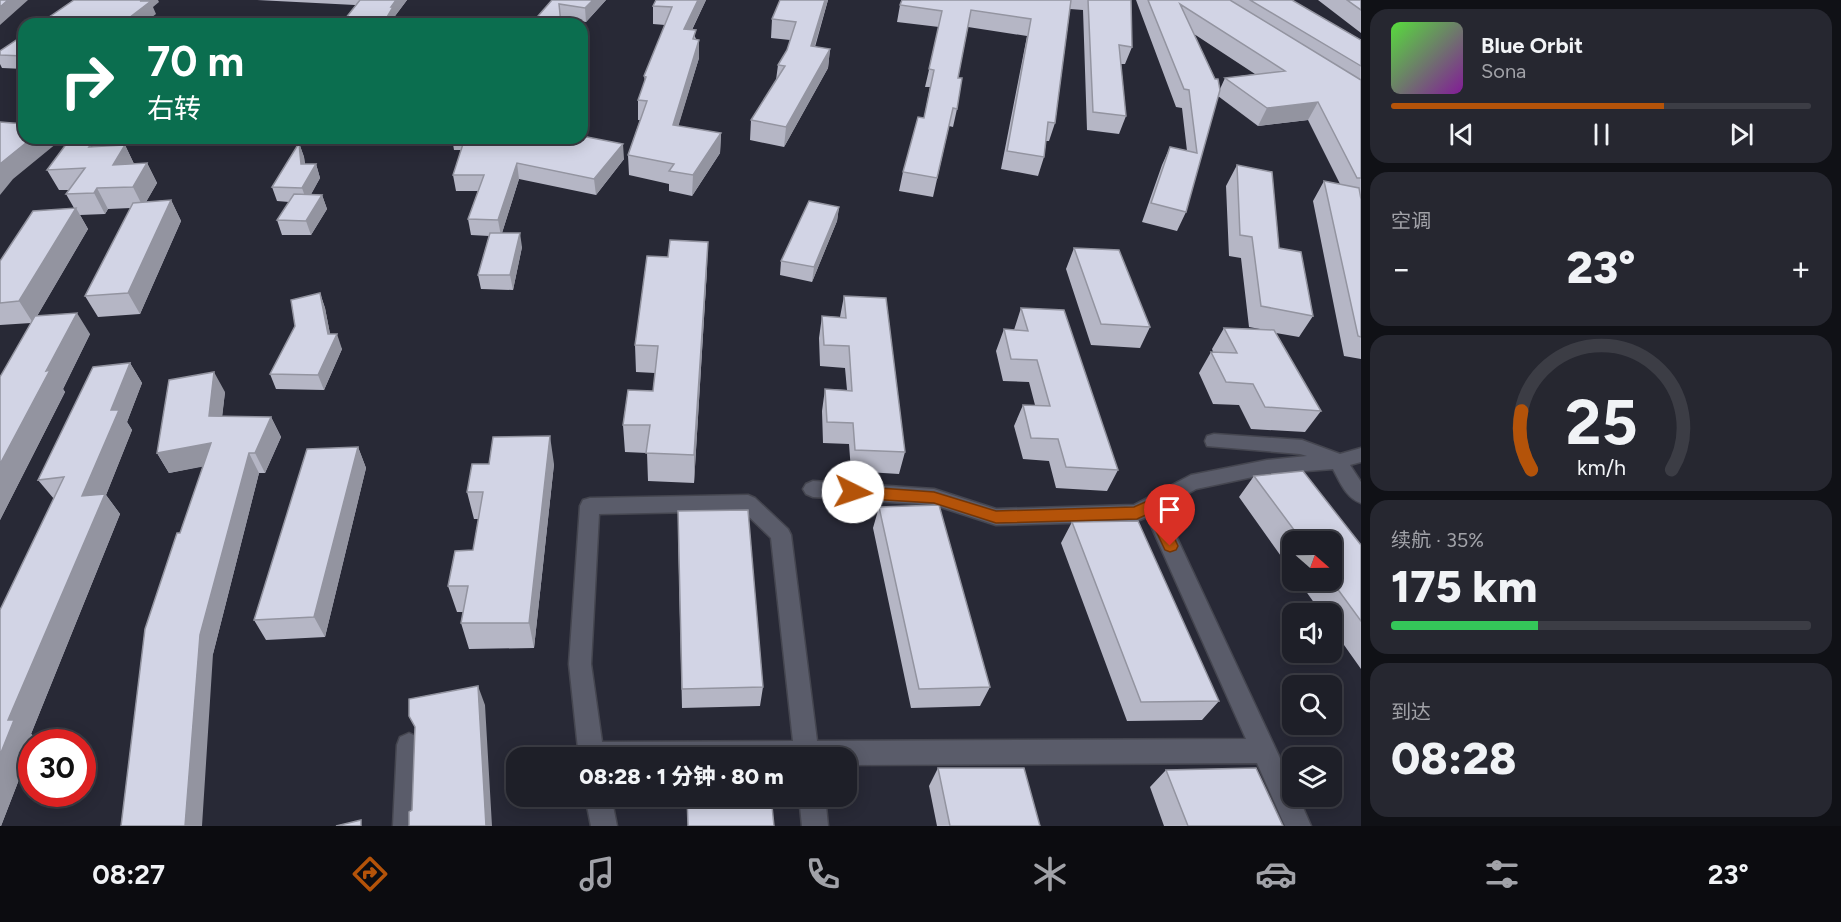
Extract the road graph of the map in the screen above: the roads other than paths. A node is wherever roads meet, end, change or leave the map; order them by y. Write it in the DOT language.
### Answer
graph roads {
  1 [pos="1214,441"];
  2 [pos="1361,455"];
  3 [pos="1339,461"];
  4 [pos="813,489"];
  5 [pos="1361,495"];
  6 [pos="1152,505"];
  7 [pos="409,745"];
  8 [pos="590,747"];
  9 [pos="806,747"];
  10 [pos="1264,751"];
  11 [pos="857,755"];
  12 [pos="600,807"];
  13 [pos="813,807"];
  14 [pos="406,826"];
  15 [pos="604,826"];
  16 [pos="815,826"];
  17 [pos="1298,826"];
  1 -- 3 [label="street"];
  2 -- 3 [label="street"];
  3 -- 5 [label="street"];
  3 -- 6 [label="street"];
  4 -- 6 [label="street"];
  6 -- 10 [label="street"];
  7 -- 14 [label="street"];
  8 -- 9 [label="street"];
  10 -- 11 [label="street"];
  10 -- 17 [label="street"];
  12 -- 15 [label="street"];
  13 -- 16 [label="street"];
}
